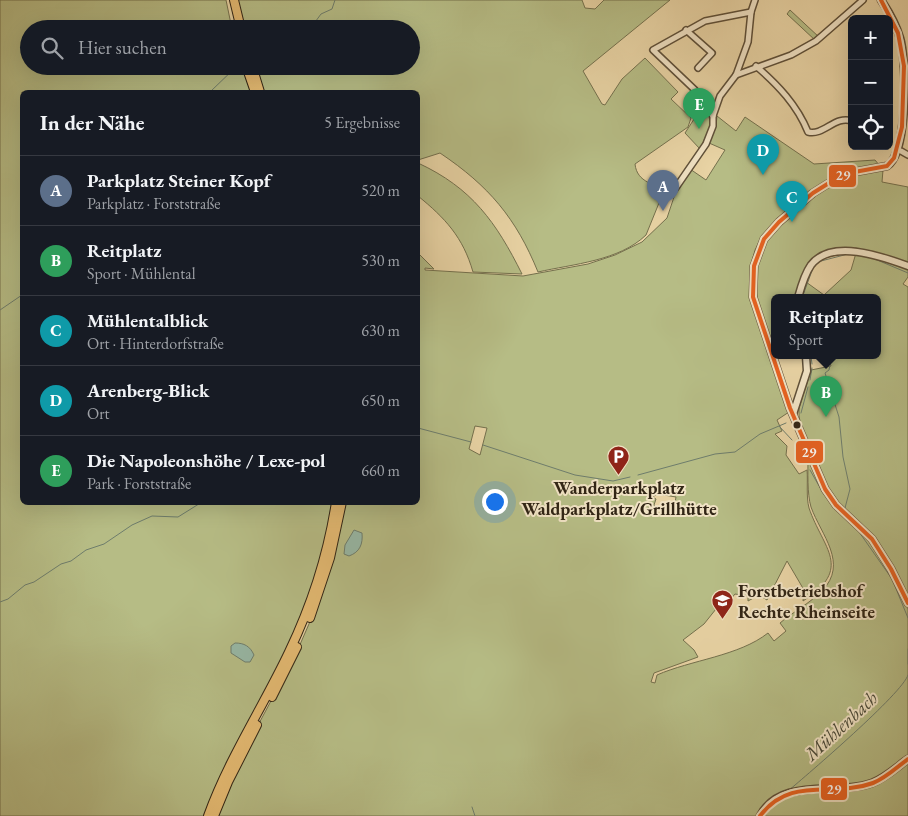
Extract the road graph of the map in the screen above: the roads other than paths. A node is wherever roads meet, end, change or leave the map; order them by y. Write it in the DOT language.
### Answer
graph roads {
  1 [pos="755,0"];
  2 [pos="863,0"];
  3 [pos="881,0"];
  4 [pos="232,2"];
  5 [pos="751,12"];
  6 [pos="234,20"];
  7 [pos="238,20"];
  8 [pos="686,30"];
  9 [pos="756,66"];
  10 [pos="698,68"];
  11 [pos="249,75"];
  12 [pos="255,75"];
  13 [pos="736,75"];
  14 [pos="254,90"];
  15 [pos="259,90"];
  16 [pos="906,98"];
  17 [pos="907,108"];
  18 [pos="714,116"];
  19 [pos="907,117"];
  20 [pos="848,121"];
  21 [pos="901,151"];
  22 [pos="908,155"];
  23 [pos="675,189"];
  24 [pos="908,266"];
  25 [pos="800,294"];
  26 [pos="771,350"];
  27 [pos="774,359"];
  28 [pos="806,359"];
  29 [pos="793,414"];
  30 [pos="336,505"];
  31 [pos="341,505"];
  32 [pos="337,516"];
  33 [pos="908,602"];
  34 [pos="908,759"];
  35 [pos="208,816"];
  36 [pos="214,816"];
  37 [pos="760,816"];
  1 -- 5 [label="street"];
  2 -- 9 [label="street"];
  3 -- 16 [label="street"];
  4 -- 6 [label="highway"];
  4 -- 7 [label="highway"];
  5 -- 8 [label="street"];
  5 -- 13 [label="street"];
  8 -- 10 [label="street"];
  8 -- 18 [label="street"];
  9 -- 13 [label="street"];
  9 -- 20 [label="street"];
  11 -- 14 [label="highway"];
  12 -- 15 [label="highway"];
  13 -- 18 [label="street"];
  16 -- 17 [label="street"];
  17 -- 19 [label="street"];
  18 -- 23 [label="street"];
  19 -- 21 [label="street"];
  21 -- 22 [label="street"];
  21 -- 26 [label="street"];
  24 -- 25 [label="street"];
  27 -- 29 [label="street"];
  28 -- 29 [label="street"];
  29 -- 33 [label="street"];
  30 -- 32 [label="highway"];
  31 -- 32 [label="highway"];
  32 -- 35 [label="highway"];
  32 -- 36 [label="highway"];
  34 -- 37 [label="street"];
}
